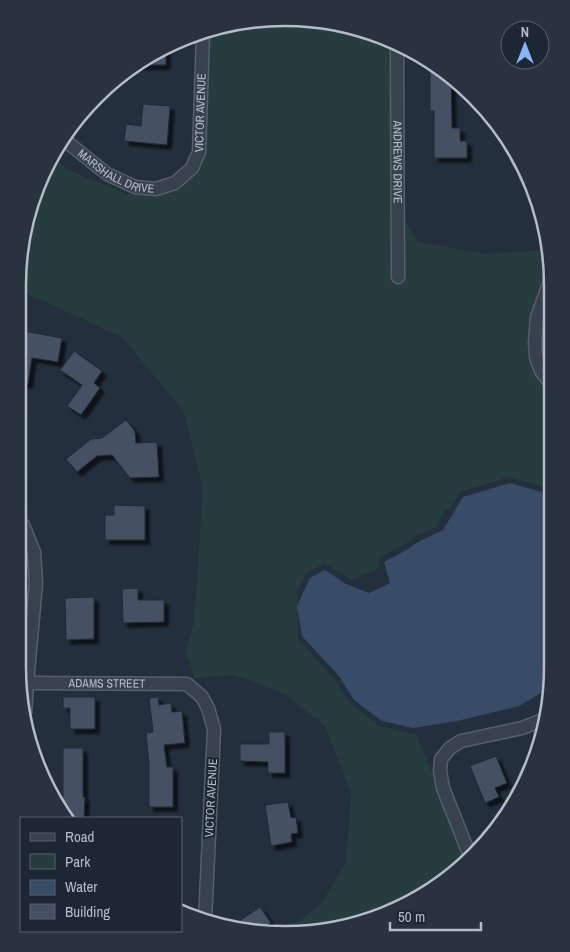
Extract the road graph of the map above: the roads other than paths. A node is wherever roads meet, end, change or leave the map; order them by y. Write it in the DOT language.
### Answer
graph roads {
  1 [pos="203,40"];
  2 [pos="396,52"];
  3 [pos="69,143"];
  4 [pos="175,183"];
  5 [pos="398,277"];
  6 [pos="544,298"];
  7 [pos="544,374"];
  8 [pos="26,532"];
  9 [pos="27,683"];
  10 [pos="186,684"];
  11 [pos="538,722"];
  12 [pos="468,850"];
  13 [pos="205,913"];
  1 -- 4 [label="street, VICTOR AVENUE"];
  2 -- 5 [label="street, ANDREWS DRIVE"];
  3 -- 4 [label="street, MARSHALL DRIVE"];
  6 -- 7 [label="street"];
  8 -- 9 [label="street"];
  9 -- 10 [label="street, ADAMS STREET"];
  10 -- 13 [label="street, VICTOR AVENUE"];
  11 -- 12 [label="street"];
}
